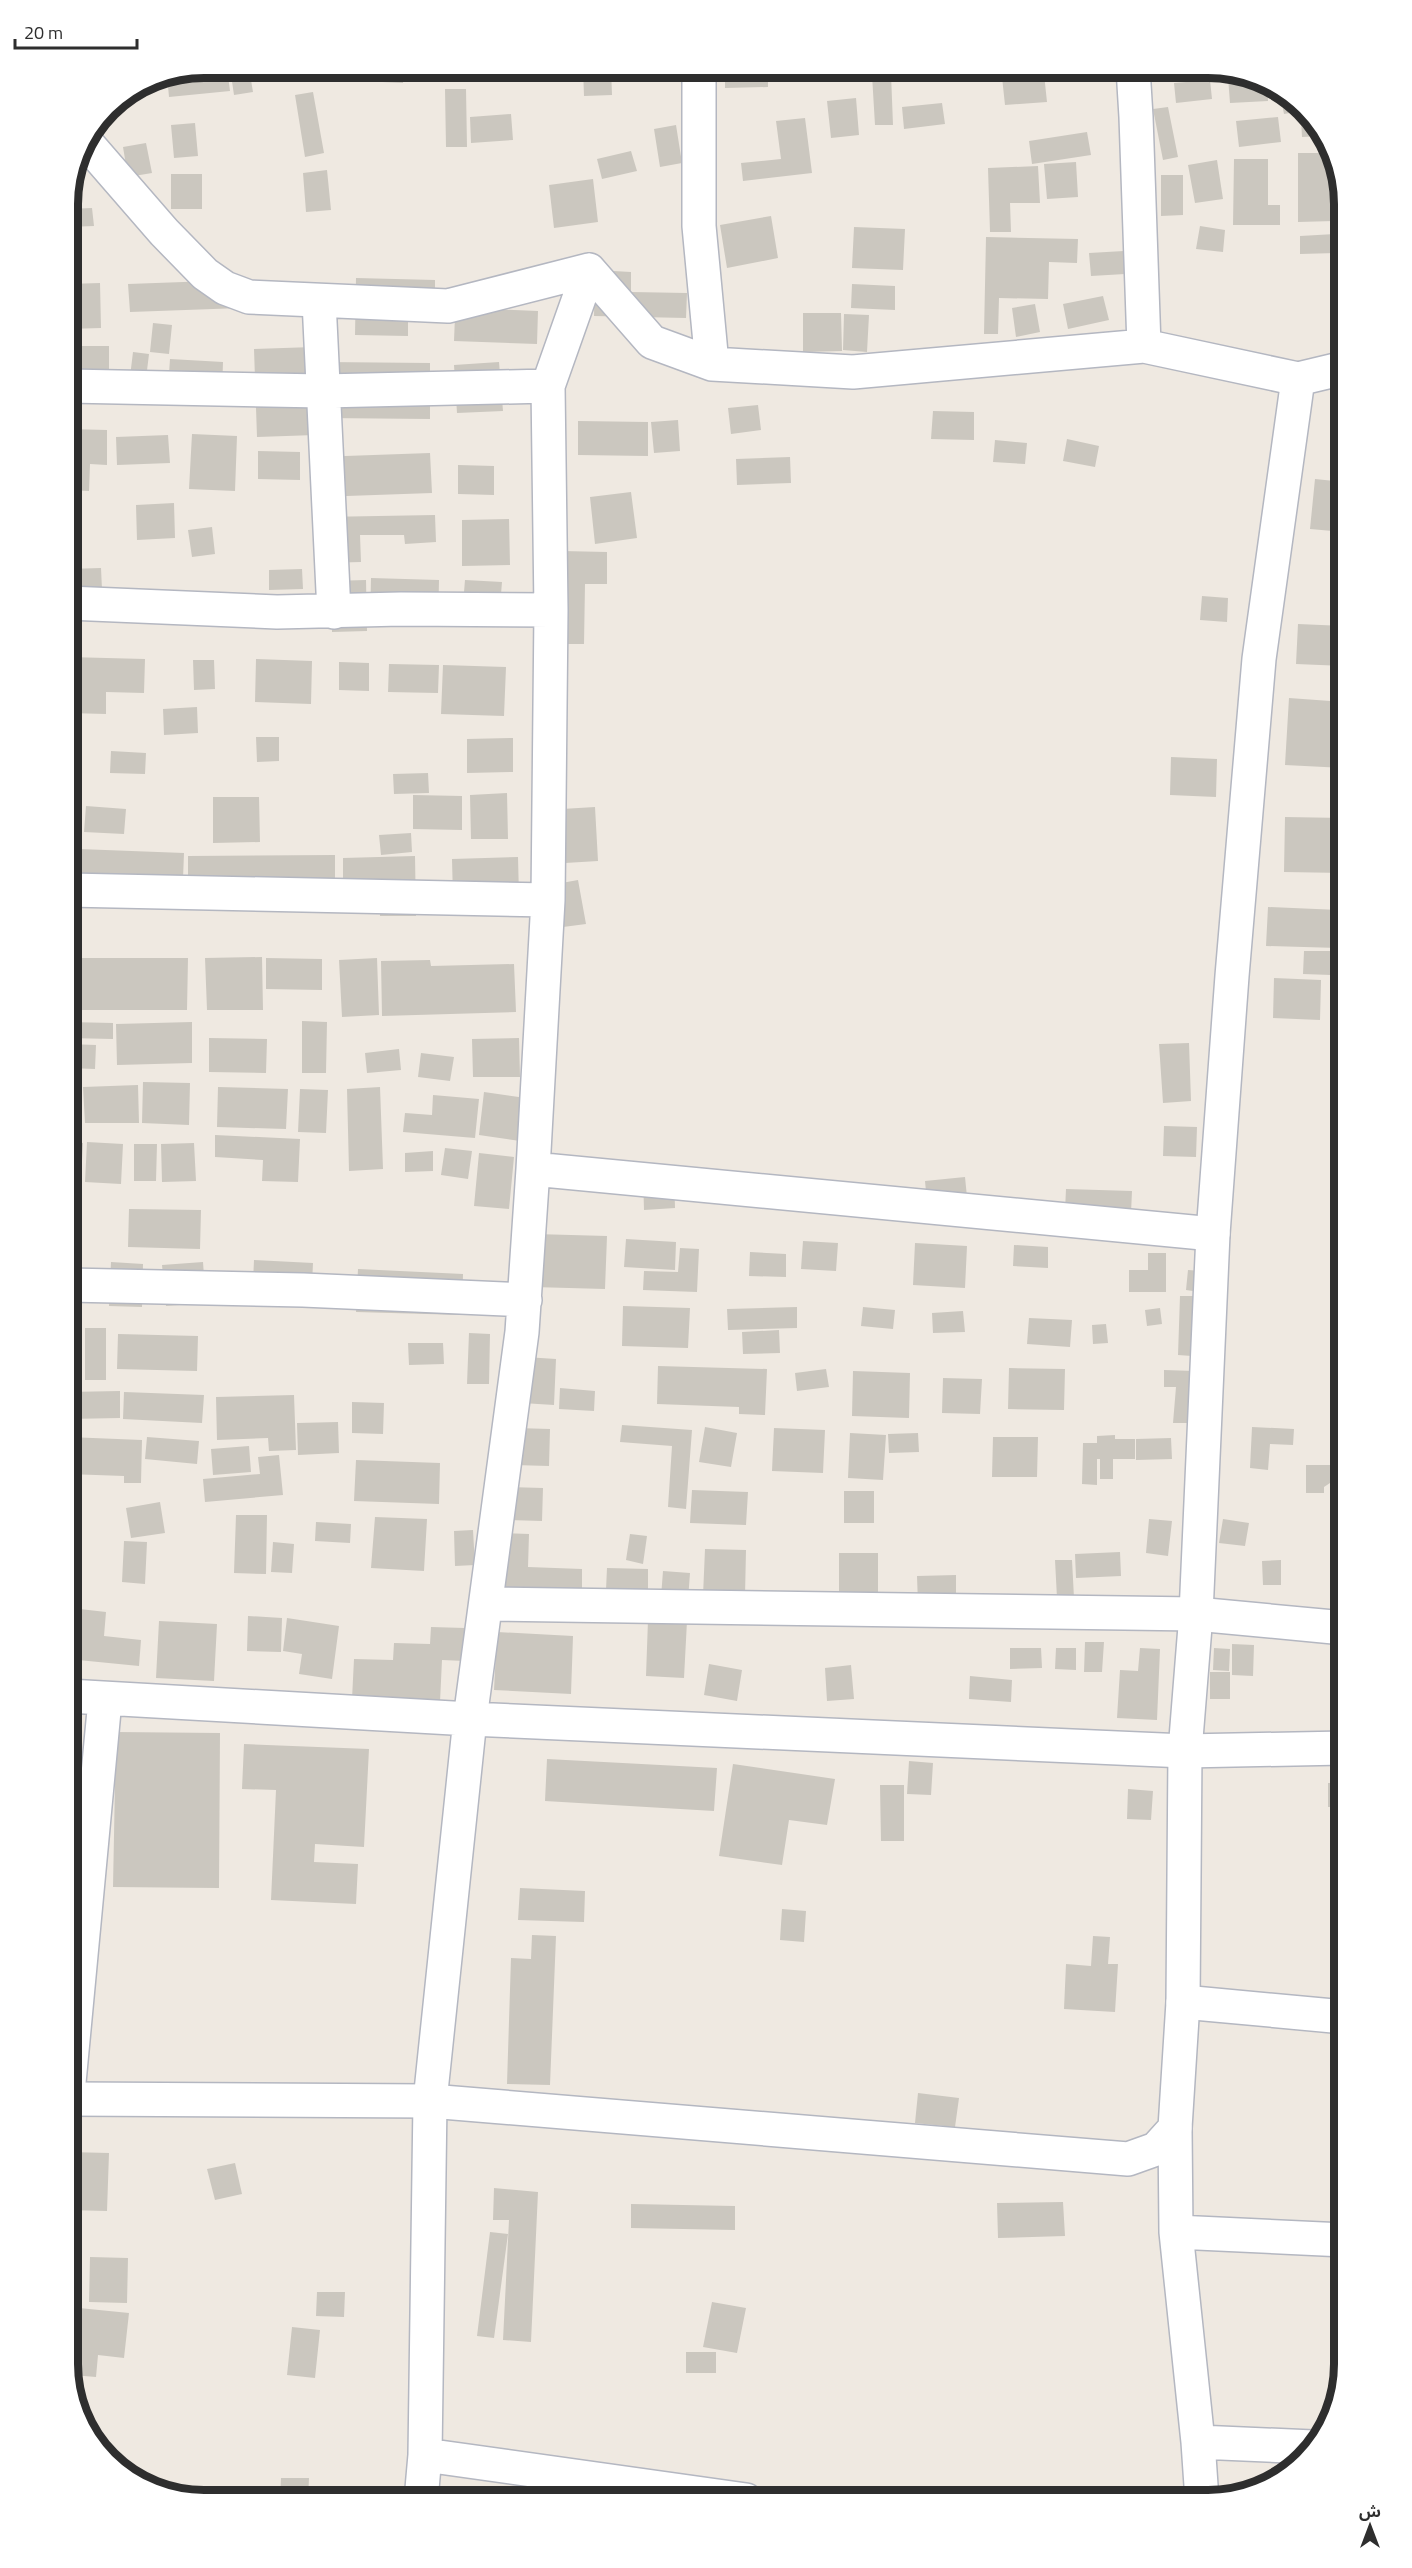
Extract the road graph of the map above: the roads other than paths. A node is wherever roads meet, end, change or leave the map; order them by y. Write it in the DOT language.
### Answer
graph roads {
  1 [pos="699,78"];
  2 [pos="1133,78"];
  3 [pos="91,148"];
  4 [pos="589,270"];
  5 [pos="319,301"];
  6 [pos="1144,346"];
  7 [pos="712,364"];
  8 [pos="1334,370"];
  9 [pos="1298,378"];
  10 [pos="78,386"];
  11 [pos="548,386"];
  12 [pos="323,391"];
  13 [pos="78,603"];
  14 [pos="551,610"];
  15 [pos="333,612"];
  16 [pos="78,890"];
  17 [pos="548,900"];
  18 [pos="533,1169"];
  19 [pos="1213,1234"];
  20 [pos="78,1285"];
  21 [pos="525,1300"];
  22 [pos="486,1604"];
  23 [pos="1197,1614"];
  24 [pos="1334,1627"];
  25 [pos="78,1697"];
  26 [pos="105,1700"];
  27 [pos="470,1719"];
  28 [pos="1334,1748"];
  29 [pos="1185,1751"];
  30 [pos="78,1987"];
  31 [pos="1183,2002"];
  32 [pos="1334,2016"];
  33 [pos="78,2099"];
  34 [pos="430,2101"];
  35 [pos="1175,2128"];
  36 [pos="1176,2232"];
  37 [pos="1334,2240"];
  38 [pos="1198,2442"];
  39 [pos="1303,2447"];
  40 [pos="425,2455"];
  41 [pos="422,2490"];
  42 [pos="675,2490"];
  43 [pos="1201,2490"];
  1 -- 7 [label="street"];
  2 -- 6 [label="street"];
  3 -- 5 [label="street"];
  4 -- 5 [label="street"];
  4 -- 7 [label="street"];
  4 -- 11 [label="street"];
  5 -- 12 [label="street"];
  6 -- 7 [label="street"];
  6 -- 9 [label="street"];
  8 -- 9 [label="street"];
  9 -- 19 [label="street"];
  10 -- 12 [label="street"];
  11 -- 12 [label="street"];
  11 -- 14 [label="street"];
  12 -- 15 [label="street"];
  13 -- 15 [label="street"];
  14 -- 15 [label="street"];
  14 -- 17 [label="street"];
  16 -- 17 [label="street"];
  17 -- 18 [label="street"];
  18 -- 19 [label="street"];
  18 -- 21 [label="street"];
  19 -- 23 [label="street"];
  20 -- 21 [label="street"];
  21 -- 22 [label="street"];
  22 -- 23 [label="street"];
  22 -- 27 [label="street"];
  23 -- 24 [label="street"];
  23 -- 29 [label="street"];
  25 -- 26 [label="street"];
  26 -- 27 [label="street"];
  26 -- 30 [label="street"];
  27 -- 29 [label="street"];
  27 -- 34 [label="street"];
  28 -- 29 [label="street"];
  29 -- 31 [label="street"];
  31 -- 32 [label="street"];
  31 -- 35 [label="street"];
  33 -- 34 [label="street"];
  34 -- 35 [label="street"];
  34 -- 40 [label="street"];
  35 -- 36 [label="street"];
  36 -- 37 [label="street"];
  36 -- 38 [label="street"];
  38 -- 39 [label="street"];
  38 -- 43 [label="street"];
  40 -- 41 [label="street"];
  40 -- 42 [label="street"];
}
